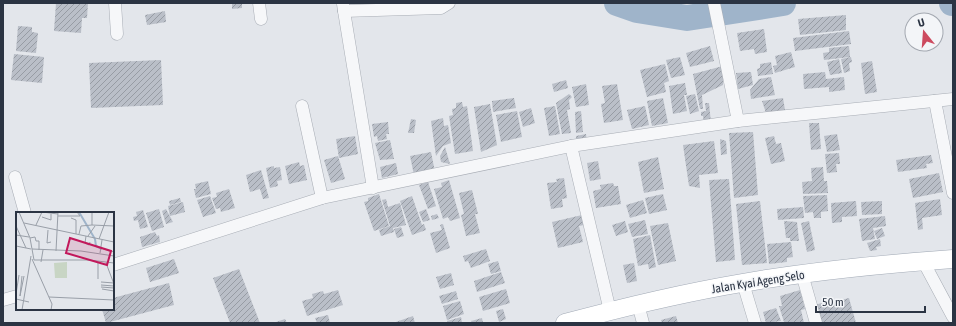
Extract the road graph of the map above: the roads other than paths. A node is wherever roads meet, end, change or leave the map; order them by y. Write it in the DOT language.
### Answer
graph roads {
  1 [pos="115,3"];
  2 [pos="259,3"];
  3 [pos="449,3"];
  4 [pos="714,3"];
  5 [pos="343,7"];
  6 [pos="261,18"];
  7 [pos="117,34"];
  8 [pos="953,99"];
  9 [pos="935,102"];
  10 [pos="302,106"];
  11 [pos="738,121"];
  12 [pos="571,146"];
  13 [pos="15,177"];
  14 [pos="374,188"];
  15 [pos="953,192"];
  16 [pos="322,198"];
  17 [pos="25,212"];
  18 [pos="953,259"];
  19 [pos="923,261"];
  20 [pos="114,265"];
  21 [pos="802,274"];
  22 [pos="742,283"];
  23 [pos="16,296"];
  24 [pos="3,300"];
  25 [pos="638,304"];
  26 [pos="610,311"];
  27 [pos="953,317"];
  28 [pos="953,321"];
  29 [pos="565,323"];
  30 [pos="643,323"];
  31 [pos="755,323"];
  32 [pos="816,323"];
  33 [pos="947,323"];
  1 -- 7 [label="street"];
  2 -- 6 [label="street"];
  3 -- 5 [label="street"];
  4 -- 11 [label="street"];
  5 -- 14 [label="street"];
  8 -- 9 [label="street"];
  9 -- 11 [label="street"];
  9 -- 15 [label="street"];
  10 -- 16 [label="street"];
  11 -- 12 [label="street"];
  12 -- 14 [label="street"];
  12 -- 26 [label="street"];
  13 -- 17 [label="street"];
  14 -- 16 [label="street"];
  16 -- 20 [label="street"];
  18 -- 19 [label="main road, Jalan Kyai Ageng Selo"];
  19 -- 21 [label="main road, Jalan Kyai Ageng Selo"];
  19 -- 27 [label="street"];
  21 -- 22 [label="main road, Jalan Kyai Ageng Selo"];
  21 -- 32 [label="street"];
  22 -- 25 [label="main road, Jalan Kyai Ageng Selo"];
  22 -- 31 [label="street"];
  23 -- 24 [label="street"];
  25 -- 26 [label="main road, Jalan Kyai Ageng Selo"];
  25 -- 30 [label="street"];
  26 -- 29 [label="main road, Jalan Kyai Ageng Selo"];
  28 -- 33 [label="street"];
}
